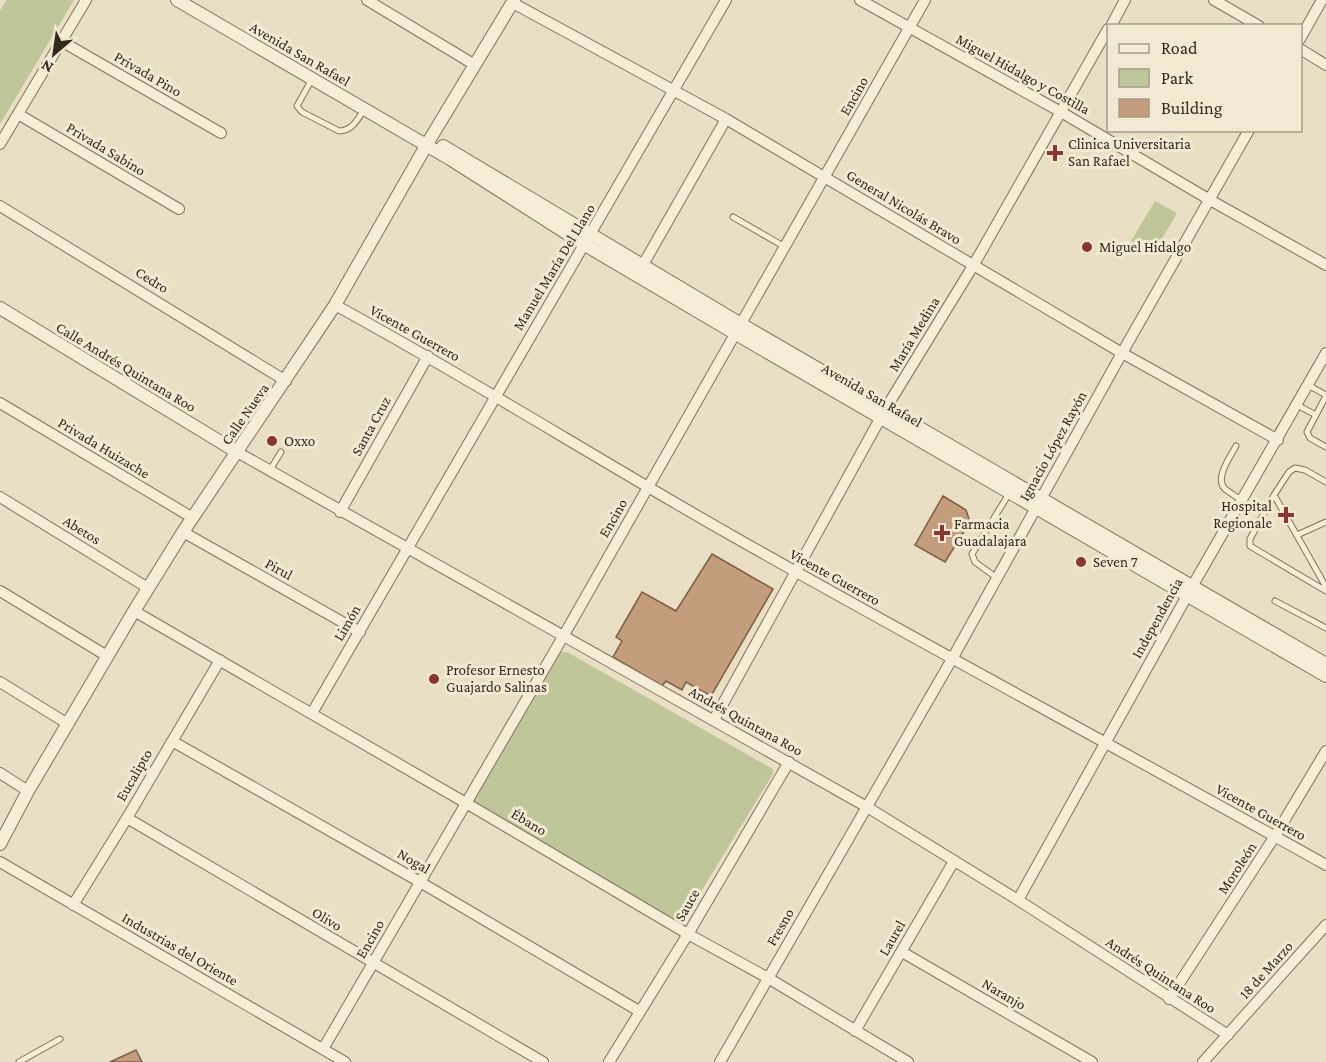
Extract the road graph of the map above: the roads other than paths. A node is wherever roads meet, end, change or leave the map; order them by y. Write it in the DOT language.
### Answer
graph roads {
  1 [pos="86,0"];
  2 [pos="177,0"];
  3 [pos="367,0"];
  4 [pos="726,0"];
  5 [pos="860,0"];
  6 [pos="925,0"];
  7 [pos="1125,0"];
  8 [pos="1214,0"];
  9 [pos="1322,0"];
  10 [pos="514,1"];
  11 [pos="1112,24"];
  12 [pos="1256,24"];
  13 [pos="910,27"];
  14 [pos="1107,32"];
  15 [pos="1302,35"];
  16 [pos="61,41"];
  17 [pos="1302,50"];
  18 [pos="475,65"];
  19 [pos="1326,65"];
  20 [pos="312,79"];
  21 [pos="674,90"];
  22 [pos="365,110"];
  23 [pos="1061,112"];
  24 [pos="18,114"];
  25 [pos="726,119"];
  26 [pos="1248,132"];
  27 [pos="221,133"];
  28 [pos="428,142"];
  29 [pos="0,144"];
  30 [pos="825,177"];
  31 [pos="1210,200"];
  32 [pos="0,206"];
  33 [pos="179,209"];
  34 [pos="733,217"];
  35 [pos="588,240"];
  36 [pos="785,247"];
  37 [pos="1326,265"];
  38 [pos="973,266"];
  39 [pos="640,270"];
  40 [pos="335,305"];
  41 [pos="0,308"];
  42 [pos="739,329"];
  43 [pos="1122,353"];
  44 [pos="1326,353"];
  45 [pos="428,356"];
  46 [pos="286,381"];
  47 [pos="1308,385"];
  48 [pos="1326,395"];
  49 [pos="495,396"];
  50 [pos="0,403"];
  51 [pos="1297,405"];
  52 [pos="884,413"];
  53 [pos="1316,415"];
  54 [pos="1278,440"];
  55 [pos="1236,446"];
  56 [pos="1326,447"];
  57 [pos="237,452"];
  58 [pos="281,452"];
  59 [pos="270,471"];
  60 [pos="1326,482"];
  61 [pos="1013,487"];
  62 [pos="648,488"];
  63 [pos="1274,495"];
  64 [pos="1,499"];
  65 [pos="1242,501"];
  66 [pos="1039,503"];
  67 [pos="340,512"];
  68 [pos="193,518"];
  69 [pos="1326,522"];
  70 [pos="183,532"];
  71 [pos="1297,535"];
  72 [pos="408,549"];
  73 [pos="797,572"];
  74 [pos="997,578"];
  75 [pos="148,588"];
  76 [pos="1326,589"];
  77 [pos="1190,590"];
  78 [pos="0,591"];
  79 [pos="1275,601"];
  80 [pos="134,611"];
  81 [pos="1326,628"];
  82 [pos="360,632"];
  83 [pos="564,635"];
  84 [pos="107,656"];
  85 [pos="952,658"];
  86 [pos="220,660"];
  87 [pos="1326,664"];
  88 [pos="1326,676"];
  89 [pos="0,682"];
  90 [pos="312,713"];
  91 [pos="714,720"];
  92 [pos="68,724"];
  93 [pos="172,741"];
  94 [pos="1105,742"];
  95 [pos="1326,751"];
  96 [pos="789,762"];
  97 [pos="0,773"];
  98 [pos="28,791"];
  99 [pos="466,803"];
  100 [pos="867,807"];
  101 [pos="127,818"];
  102 [pos="1275,836"];
  103 [pos="0,844"];
  104 [pos="954,861"];
  105 [pos="0,862"];
  106 [pos="1326,865"];
  107 [pos="420,882"];
  108 [pos="1018,900"];
  109 [pos="74,905"];
  110 [pos="1326,925"];
  111 [pos="688,934"];
  112 [pos="902,952"];
  113 [pos="373,963"];
  114 [pos="768,978"];
  115 [pos="1169,999"];
  116 [pos="639,1011"];
  117 [pos="855,1031"];
  118 [pos="1228,1035"];
  119 [pos="60,1039"];
  120 [pos="322,1049"];
  121 [pos="726,1060"];
  122 [pos="20,1062"];
  123 [pos="345,1062"];
  124 [pos="543,1062"];
  125 [pos="609,1062"];
  126 [pos="908,1062"];
  127 [pos="1092,1062"];
  128 [pos="1203,1062"];
  1 -- 16 [label="street"];
  2 -- 20 [label="street, Avenida San Rafael"];
  3 -- 18 [label="street"];
  4 -- 21 [label="street, Manuel María Del Llano"];
  5 -- 13 [label="street, Miguel Hidalgo y Costilla"];
  6 -- 13 [label="street, Encino"];
  7 -- 11 [label="street, María Medina"];
  8 -- 12 [label="street"];
  9 -- 15 [label="street"];
  10 -- 18 [label="street, Calle Nueva"];
  10 -- 21 [label="street, General Nicolás Bravo"];
  13 -- 23 [label="street, Miguel Hidalgo y Costilla"];
  13 -- 30 [label="street, Encino"];
  14 -- 23 [label="street, María Medina"];
  16 -- 24 [label="street"];
  16 -- 27 [label="street, Privada Pino"];
  17 -- 19 [label="street"];
  18 -- 28 [label="street, Calle Nueva"];
  20 -- 22 [label="street, Avenida San Rafael"];
  20 -- 22 [label="lane"];
  21 -- 25 [label="street, General Nicolás Bravo"];
  21 -- 35 [label="street, Manuel María Del Llano"];
  22 -- 28 [label="street, Avenida San Rafael"];
  23 -- 31 [label="street, Miguel Hidalgo y Costilla"];
  23 -- 38 [label="street, María Medina"];
  24 -- 29 [label="street"];
  24 -- 33 [label="street, Privada Sabino"];
  25 -- 30 [label="street, General Nicolás Bravo"];
  25 -- 39 [label="street"];
  26 -- 31 [label="street, Ignacio López Rayón"];
  28 -- 35 [label="street, Avenida San Rafael"];
  28 -- 40 [label="street, Calle Nueva"];
  30 -- 36 [label="street, Encino"];
  30 -- 38 [label="street, General Nicolás Bravo"];
  31 -- 37 [label="street, Miguel Hidalgo y Costilla"];
  31 -- 43 [label="street, Ignacio López Rayón"];
  32 -- 46 [label="street, Cedro"];
  34 -- 36 [label="lane"];
  35 -- 39 [label="street, Avenida San Rafael"];
  35 -- 49 [label="street, Manuel María Del Llano"];
  36 -- 42 [label="street, Encino"];
  38 -- 43 [label="street, General Nicolás Bravo"];
  38 -- 52 [label="street, María Medina"];
  39 -- 42 [label="street, Avenida San Rafael"];
  40 -- 45 [label="street, Vicente Guerrero"];
  40 -- 46 [label="street, Calle Nueva"];
  41 -- 57 [label="street, Calle Andrés Quintana Roo"];
  42 -- 52 [label="street, Avenida San Rafael"];
  42 -- 62 [label="street, Encino"];
  43 -- 54 [label="street, General Nicolás Bravo"];
  43 -- 66 [label="street, Ignacio López Rayón"];
  44 -- 47 [label="street, Independencia"];
  45 -- 49 [label="street, Vicente Guerrero"];
  45 -- 67 [label="street, Santa Cruz"];
  46 -- 57 [label="street, Calle Nueva"];
  47 -- 48 [label="lane"];
  47 -- 51 [label="street, Independencia"];
  48 -- 53 [label="lane"];
  49 -- 62 [label="street, Vicente Guerrero"];
  49 -- 72 [label="street, Manuel María Del Llano"];
  50 -- 68 [label="street, Privada Huizache"];
  51 -- 53 [label="lane"];
  51 -- 54 [label="street, Independencia"];
  52 -- 61 [label="street, Avenida San Rafael"];
  52 -- 73 [label="street, María Medina"];
  53 -- 56 [label="lane"];
  54 -- 65 [label="street, Independencia"];
  55 -- 65 [label="lane"];
  57 -- 59 [label="street, Andrés Quintana Roo"];
  57 -- 68 [label="street, Calle Nueva"];
  58 -- 59 [label="lane"];
  59 -- 67 [label="street, Andrés Quintana Roo"];
  60 -- 63 [label="lane"];
  61 -- 66 [label="street, Avenida San Rafael"];
  61 -- 74 [label="lane"];
  62 -- 73 [label="street, Vicente Guerrero"];
  62 -- 83 [label="street, Encino"];
  63 -- 71 [label="lane"];
  63 -- 76 [label="lane"];
  64 -- 75 [label="street, Abetos"];
  65 -- 77 [label="street, Independencia"];
  66 -- 74 [label="street, Ignacio López Rayón"];
  66 -- 77 [label="street, Avenida San Rafael"];
  67 -- 72 [label="street, Andrés Quintana Roo"];
  68 -- 70 [label="street, Calle Nueva"];
  69 -- 71 [label="lane"];
  70 -- 75 [label="street, Calle Nueva"];
  70 -- 82 [label="street, Pirul"];
  71 -- 76 [label="lane"];
  72 -- 82 [label="street, Limón"];
  72 -- 83 [label="street, Andrés Quintana Roo"];
  73 -- 85 [label="street, Vicente Guerrero"];
  73 -- 91 [label="street, María Medina"];
  74 -- 85 [label="street, Ignacio López Rayón"];
  75 -- 80 [label="street, Calle Nueva"];
  77 -- 87 [label="street, Avenida San Rafael"];
  77 -- 88 [label="street, Avenida San Rafael"];
  77 -- 94 [label="street, Independencia"];
  78 -- 84 [label="street"];
  79 -- 81 [label="lane"];
  80 -- 84 [label="street, Calle Nueva"];
  80 -- 86 [label="street, Ébano"];
  82 -- 90 [label="street, Limón"];
  83 -- 91 [label="street, Andrés Quintana Roo"];
  83 -- 99 [label="street, Encino"];
  84 -- 92 [label="street, Calle Nueva"];
  85 -- 94 [label="street, Vicente Guerrero"];
  85 -- 100 [label="street, Ignacio López Rayón"];
  86 -- 90 [label="street, Ébano"];
  86 -- 93 [label="street, Eucalipto"];
  89 -- 92 [label="street"];
  90 -- 99 [label="street, Ébano"];
  91 -- 96 [label="street, Andrés Quintana Roo"];
  92 -- 98 [label="street, Calle Nueva"];
  93 -- 101 [label="street, Eucalipto"];
  93 -- 107 [label="street, Nogal"];
  94 -- 102 [label="street, Vicente Guerrero"];
  94 -- 108 [label="street, Independencia"];
  95 -- 102 [label="street, Moroleón"];
  96 -- 100 [label="street, Andrés Quintana Roo"];
  96 -- 111 [label="street, Sauce"];
  97 -- 98 [label="street"];
  98 -- 103 [label="street, Calle Nueva"];
  99 -- 107 [label="street, Encino"];
  99 -- 111 [label="street, Ébano"];
  100 -- 104 [label="street, Andrés Quintana Roo"];
  100 -- 114 [label="street, Fresno"];
  101 -- 109 [label="street, Eucalipto"];
  101 -- 113 [label="street, Olivo"];
  102 -- 106 [label="street, Vicente Guerrero"];
  102 -- 115 [label="street, Moroleón"];
  104 -- 108 [label="street, Andrés Quintana Roo"];
  104 -- 112 [label="street, Laurel"];
  105 -- 109 [label="street, Industrias del Oriente"];
  107 -- 113 [label="street, Encino"];
  107 -- 116 [label="street, Nogal"];
  108 -- 115 [label="street, Andrés Quintana Roo"];
  109 -- 120 [label="street, Industrias del Oriente"];
  110 -- 118 [label="street, 18 de Marzo"];
  111 -- 114 [label="street, Ébano"];
  111 -- 116 [label="street, Sauce"];
  112 -- 117 [label="street, Laurel"];
  112 -- 127 [label="street, Naranjo"];
  113 -- 120 [label="street, Encino"];
  113 -- 124 [label="street, Olivo"];
  114 -- 117 [label="street, Ébano"];
  114 -- 121 [label="street, Fresno"];
  115 -- 118 [label="street, Andrés Quintana Roo"];
  116 -- 125 [label="street, Sauce"];
  117 -- 126 [label="street, Ébano"];
  118 -- 128 [label="street, 18 de Marzo"];
  119 -- 122 [label="lane"];
  120 -- 123 [label="street, Industrias del Oriente"];
}
